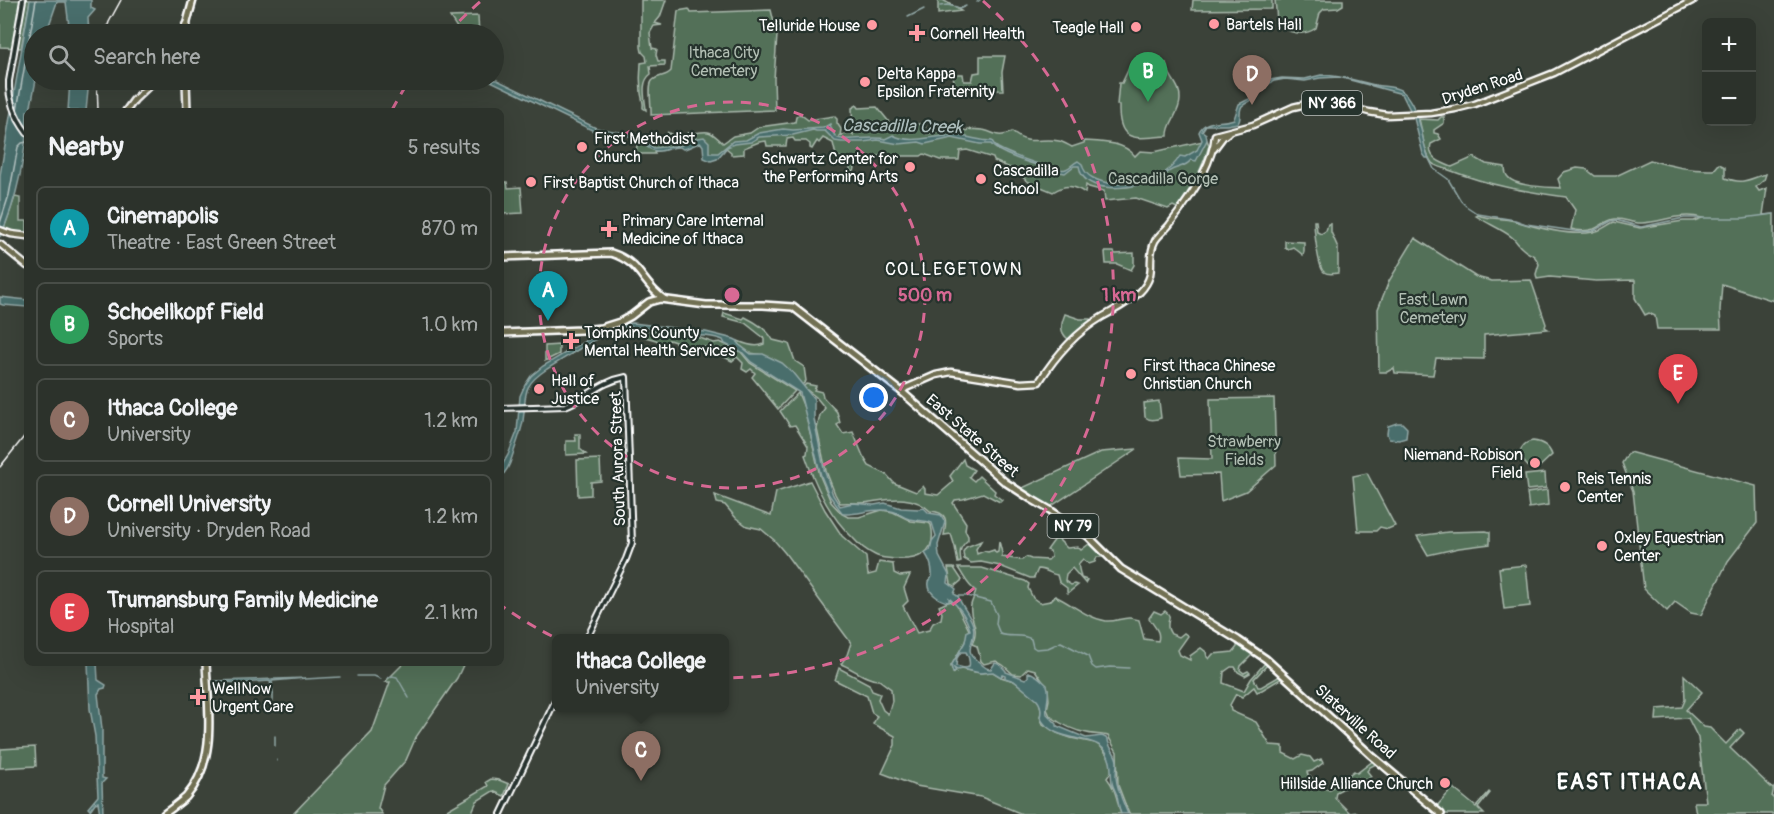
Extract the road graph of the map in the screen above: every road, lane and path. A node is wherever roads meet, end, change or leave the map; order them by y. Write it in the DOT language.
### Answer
graph roads {
  1 [pos="23,0"];
  2 [pos="193,0"];
  3 [pos="1694,0"];
  4 [pos="187,22"];
  5 [pos="144,90"];
  6 [pos="186,90"];
  7 [pos="128,108"];
  8 [pos="187,108"];
  9 [pos="24,129"];
  10 [pos="3,231"];
  11 [pos="24,235"];
  12 [pos="0,244"];
  13 [pos="504,257"];
  14 [pos="24,264"];
  15 [pos="663,299"];
  16 [pos="504,333"];
  17 [pos="902,392"];
  18 [pos="504,408"];
  19 [pos="589,634"];
  20 [pos="1252,649"];
  21 [pos="206,666"];
  22 [pos="552,707"];
  23 [pos="164,814"];
  24 [pos="501,814"];
  25 [pos="1441,814"];
  1 -- 9 [label="main road"];
  2 -- 4 [label="highway"];
  3 -- 17 [label="main road, Dryden Road / NY 366"];
  5 -- 7 [label="highway"];
  6 -- 8 [label="highway"];
  10 -- 11 [label="main road"];
  12 -- 14 [label="main road"];
  13 -- 15 [label="highway"];
  15 -- 16 [label="highway"];
  15 -- 17 [label="highway, East State Street / NY 79"];
  17 -- 20 [label="highway, East State Street / NY 79"];
  18 -- 19 [label="main road, South Aurora Street"];
  20 -- 25 [label="highway, Slaterville Road / NY 79"];
  21 -- 23 [label="highway"];
  22 -- 24 [label="main road"];
}
